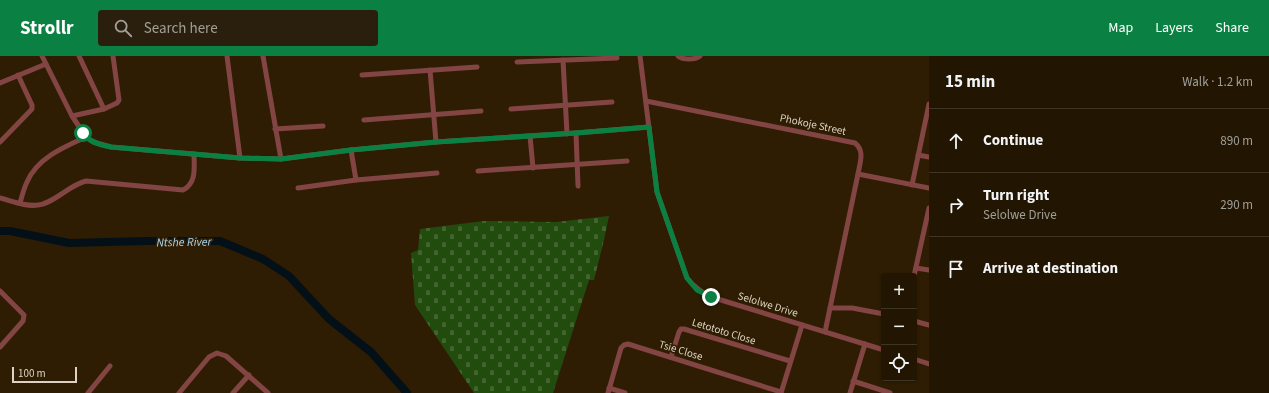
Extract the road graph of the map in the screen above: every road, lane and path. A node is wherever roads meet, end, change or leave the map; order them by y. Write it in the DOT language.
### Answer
graph roads {
  1 [pos="42,56"];
  2 [pos="79,56"];
  3 [pos="113,56"];
  4 [pos="227,56"];
  5 [pos="263,56"];
  6 [pos="640,56"];
  7 [pos="678,56"];
  8 [pos="700,56"];
  9 [pos="617,58"];
  10 [pos="563,60"];
  11 [pos="517,62"];
  12 [pos="46,64"];
  13 [pos="478,67"];
  14 [pos="430,70"];
  15 [pos="362,74"];
  16 [pos="18,75"];
  17 [pos="0,83"];
  18 [pos="646,101"];
  19 [pos="612,102"];
  20 [pos="565,105"];
  21 [pos="929,105"];
  22 [pos="104,109"];
  23 [pos="511,109"];
  24 [pos="481,111"];
  25 [pos="433,114"];
  26 [pos="72,116"];
  27 [pos="364,120"];
  28 [pos="323,126"];
  29 [pos="649,127"];
  30 [pos="275,129"];
  31 [pos="576,133"];
  32 [pos="567,134"];
  33 [pos="530,136"];
  34 [pos="86,137"];
  35 [pos="0,142"];
  36 [pos="436,142"];
  37 [pos="351,150"];
  38 [pos="194,154"];
  39 [pos="918,155"];
  40 [pos="929,157"];
  41 [pos="240,158"];
  42 [pos="281,159"];
  43 [pos="627,161"];
  44 [pos="577,163"];
  45 [pos="533,168"];
  46 [pos="478,171"];
  47 [pos="437,173"];
  48 [pos="858,174"];
  49 [pos="356,180"];
  50 [pos="912,185"];
  51 [pos="578,186"];
  52 [pos="298,188"];
  53 [pos="929,188"];
  54 [pos="0,198"];
  55 [pos="20,203"];
  56 [pos="929,208"];
  57 [pos="928,219"];
  58 [pos="916,268"];
  59 [pos="929,270"];
  60 [pos="915,273"];
  61 [pos="0,291"];
  62 [pos="830,308"];
  63 [pos="881,313"];
  64 [pos="917,322"];
  65 [pos="802,325"];
  66 [pos="929,325"];
  67 [pos="825,332"];
  68 [pos="865,344"];
  69 [pos="0,347"];
  70 [pos="881,349"];
  71 [pos="671,357"];
  72 [pos="917,360"];
  73 [pos="790,361"];
  74 [pos="929,364"];
  75 [pos="110,366"];
  76 [pos="249,375"];
  77 [pos="853,381"];
  78 [pos="609,391"];
  79 [pos="781,392"];
  80 [pos="88,393"];
  81 [pos="179,393"];
  82 [pos="233,393"];
  83 [pos="268,393"];
  84 [pos="625,393"];
  85 [pos="850,393"];
  86 [pos="890,393"];
  1 -- 12 [label="street"];
  2 -- 22 [label="street"];
  3 -- 22 [label="street"];
  4 -- 41 [label="street"];
  5 -- 30 [label="street"];
  6 -- 18 [label="street, Selolwe Drive"];
  7 -- 8 [label="street"];
  9 -- 10 [label="street"];
  10 -- 11 [label="street"];
  10 -- 20 [label="street"];
  12 -- 16 [label="street"];
  12 -- 26 [label="street"];
  13 -- 14 [label="street"];
  14 -- 15 [label="street"];
  14 -- 25 [label="street"];
  16 -- 17 [label="street"];
  16 -- 35 [label="street"];
  18 -- 29 [label="street, Selolwe Drive"];
  18 -- 48 [label="street, Phokoje Street"];
  19 -- 20 [label="street"];
  20 -- 23 [label="street"];
  20 -- 32 [label="street"];
  21 -- 39 [label="street"];
  22 -- 26 [label="street"];
  24 -- 25 [label="street"];
  25 -- 27 [label="street"];
  25 -- 36 [label="street"];
  26 -- 34 [label="street"];
  28 -- 30 [label="street"];
  29 -- 31 [label="street"];
  29 -- 65 [label="street, Selolwe Drive"];
  30 -- 42 [label="street"];
  31 -- 32 [label="street"];
  31 -- 44 [label="street"];
  32 -- 33 [label="street"];
  33 -- 36 [label="street"];
  33 -- 45 [label="street"];
  34 -- 38 [label="street"];
  34 -- 55 [label="street"];
  36 -- 37 [label="street"];
  37 -- 42 [label="street"];
  37 -- 49 [label="street"];
  38 -- 41 [label="street"];
  38 -- 55 [label="street"];
  39 -- 40 [label="street"];
  39 -- 50 [label="street"];
  41 -- 42 [label="street"];
  43 -- 44 [label="street"];
  44 -- 45 [label="street"];
  44 -- 51 [label="street"];
  45 -- 46 [label="street"];
  47 -- 49 [label="street"];
  48 -- 50 [label="street"];
  48 -- 62 [label="street, Phokoje Street"];
  49 -- 52 [label="street"];
  50 -- 53 [label="street"];
  54 -- 55 [label="street"];
  56 -- 57 [label="street"];
  57 -- 58 [label="street"];
  58 -- 59 [label="street"];
  58 -- 60 [label="street"];
  61 -- 69 [label="street"];
  62 -- 63 [label="street"];
  62 -- 67 [label="street, Phokoje Street"];
  64 -- 66 [label="street"];
  65 -- 67 [label="street, Selolwe Drive"];
  65 -- 73 [label="street"];
  67 -- 68 [label="street, Selolwe Drive"];
  68 -- 70 [label="street, Selolwe Drive"];
  68 -- 77 [label="street"];
  71 -- 73 [label="street, Letototo Close"];
  71 -- 78 [label="street, Tsie Close"];
  71 -- 79 [label="street, Tsie Close"];
  72 -- 74 [label="street"];
  73 -- 79 [label="street"];
  75 -- 80 [label="street"];
  76 -- 81 [label="street"];
  76 -- 82 [label="street"];
  76 -- 83 [label="street"];
  77 -- 85 [label="street"];
  77 -- 86 [label="street"];
  78 -- 84 [label="street"];
}
